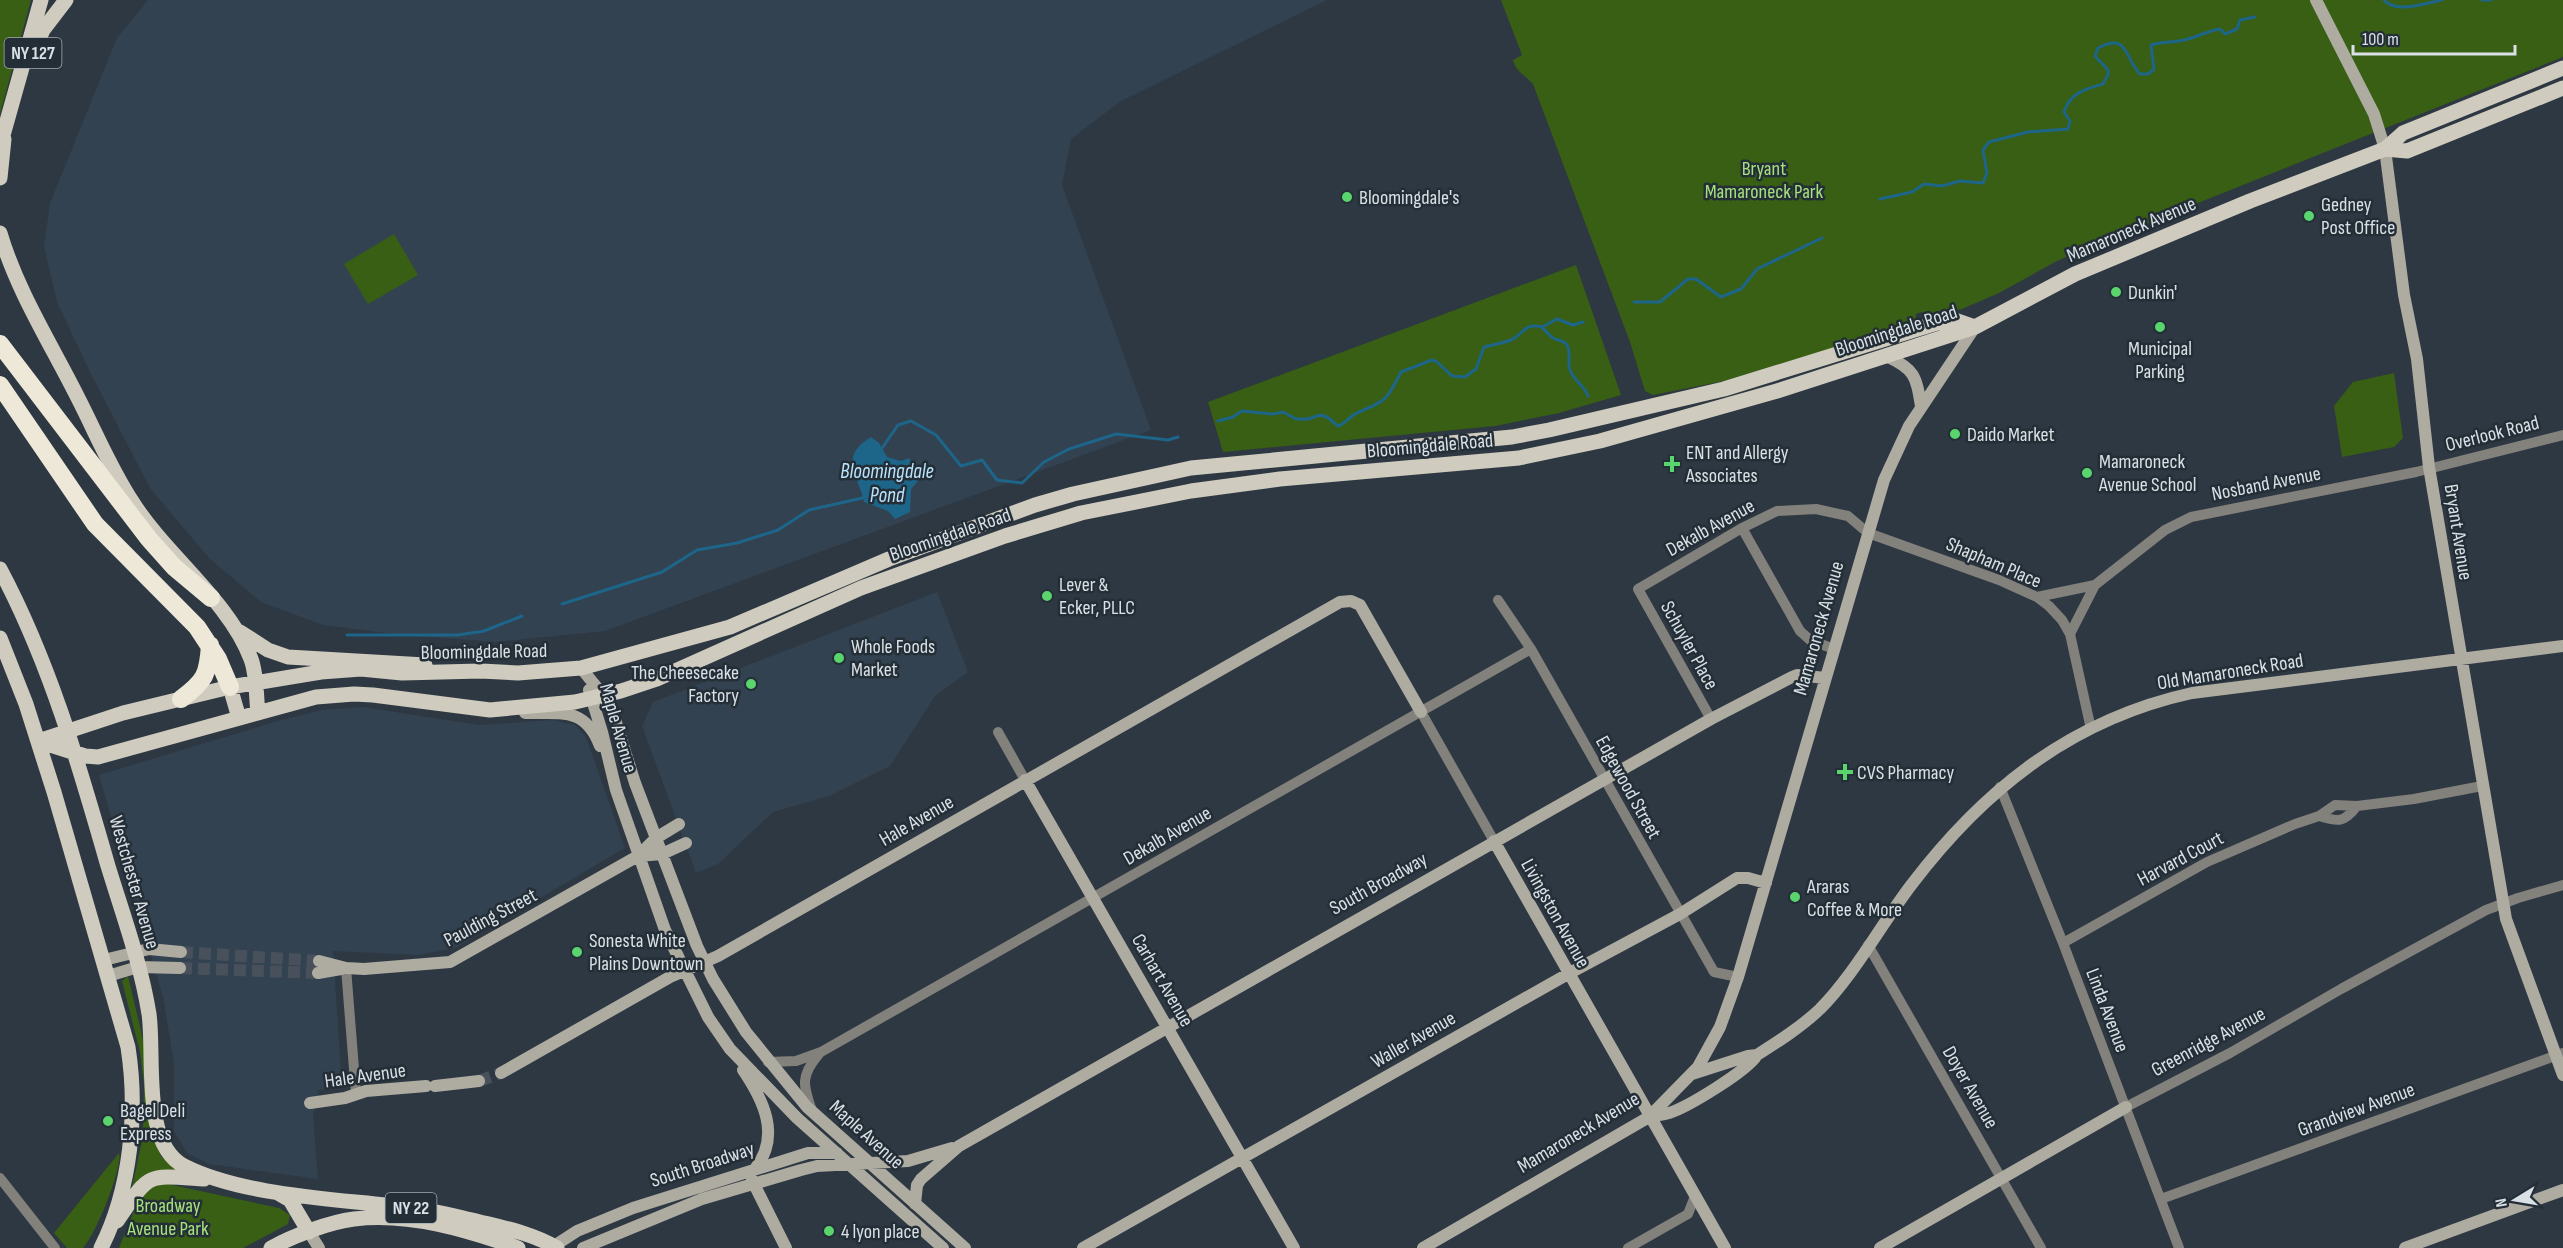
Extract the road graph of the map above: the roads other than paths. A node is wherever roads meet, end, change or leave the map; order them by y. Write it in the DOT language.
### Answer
graph roads {
  1 [pos="41,0"];
  2 [pos="66,0"];
  3 [pos="2316,0"];
  4 [pos="2563,68"];
  5 [pos="2563,88"];
  6 [pos="9,110"];
  7 [pos="5,126"];
  8 [pos="0,146"];
  9 [pos="2385,149"];
  10 [pos="0,177"];
  11 [pos="0,233"];
  12 [pos="1975,327"];
  13 [pos="0,344"];
  14 [pos="1886,356"];
  15 [pos="0,385"];
  16 [pos="1921,406"];
  17 [pos="2563,435"];
  18 [pos="2429,467"];
  19 [pos="1742,528"];
  20 [pos="1868,533"];
  21 [pos="0,569"];
  22 [pos="2095,585"];
  23 [pos="1638,589"];
  24 [pos="2037,597"];
  25 [pos="211,598"];
  26 [pos="1498,600"];
  27 [pos="1351,601"];
  28 [pos="233,625"];
  29 [pos="2070,634"];
  30 [pos="0,638"];
  31 [pos="210,645"];
  32 [pos="2563,646"];
  33 [pos="1531,649"];
  34 [pos="1834,649"];
  35 [pos="2460,657"];
  36 [pos="581,668"];
  37 [pos="482,671"];
  38 [pos="1825,678"];
  39 [pos="255,682"];
  40 [pos="230,687"];
  41 [pos="597,697"];
  42 [pos="181,699"];
  43 [pos="490,710"];
  44 [pos="1421,711"];
  45 [pos="258,713"];
  46 [pos="239,718"];
  47 [pos="1711,719"];
  48 [pos="2091,729"];
  49 [pos="68,732"];
  50 [pos="998,732"];
  51 [pos="38,741"];
  52 [pos="74,753"];
  53 [pos="1604,779"];
  54 [pos="1025,780"];
  55 [pos="2482,786"];
  56 [pos="2000,787"];
  57 [pos="616,790"];
  58 [pos="680,824"];
  59 [pos="656,838"];
  60 [pos="1494,842"];
  61 [pos="686,843"];
  62 [pos="663,854"];
  63 [pos="638,856"];
  64 [pos="1766,883"];
  65 [pos="2563,885"];
  66 [pos="1094,897"];
  67 [pos="2503,903"];
  68 [pos="1680,914"];
  69 [pos="2063,943"];
  70 [pos="1868,945"];
  71 [pos="181,952"];
  72 [pos="104,960"];
  73 [pos="136,960"];
  74 [pos="704,962"];
  75 [pos="319,967"];
  76 [pos="180,968"];
  77 [pos="346,968"];
  78 [pos="683,971"];
  79 [pos="1568,974"];
  80 [pos="108,976"];
  81 [pos="1738,977"];
  82 [pos="1167,1026"];
  83 [pos="730,1049"];
  84 [pos="821,1052"];
  85 [pos="2559,1054"];
  86 [pos="1757,1055"];
  87 [pos="768,1062"];
  88 [pos="501,1073"];
  89 [pos="1691,1074"];
  90 [pos="2563,1075"];
  91 [pos="479,1081"];
  92 [pos="356,1094"];
  93 [pos="310,1103"];
  94 [pos="2126,1107"];
  95 [pos="812,1111"];
  96 [pos="1649,1117"];
  97 [pos="959,1146"];
  98 [pos="835,1152"];
  99 [pos="1243,1159"];
  100 [pos="870,1163"];
  101 [pos="849,1164"];
  102 [pos="751,1171"];
  103 [pos="0,1178"];
  104 [pos="2002,1178"];
  105 [pos="228,1181"];
  106 [pos="754,1185"];
  107 [pos="266,1190"];
  108 [pos="2563,1190"];
  109 [pos="1695,1196"];
  110 [pos="2161,1199"];
  111 [pos="915,1204"];
  112 [pos="111,1229"];
  113 [pos="309,1232"];
  114 [pos="554,1247"];
  115 [pos="56,1248"];
  116 [pos="101,1248"];
  117 [pos="271,1248"];
  118 [pos="318,1248"];
  119 [pos="518,1248"];
  120 [pos="583,1248"];
  121 [pos="786,1248"];
  122 [pos="943,1248"];
  123 [pos="965,1248"];
  124 [pos="1083,1248"];
  125 [pos="1294,1248"];
  126 [pos="1423,1248"];
  127 [pos="1628,1248"];
  128 [pos="1725,1248"];
  129 [pos="1880,1248"];
  130 [pos="2041,1248"];
  131 [pos="2179,1248"];
  132 [pos="2405,1248"];
  1 -- 6 [label="main road"];
  2 -- 6 [label="main road, NY 127"];
  3 -- 9 [label="street, Bryant Avenue"];
  4 -- 9 [label="main road, Mamaroneck Avenue"];
  5 -- 9 [label="main road, Mamaroneck Avenue"];
  6 -- 7 [label="main road"];
  7 -- 8 [label="main road"];
  7 -- 10 [label="main road"];
  9 -- 12 [label="main road, Mamaroneck Avenue"];
  9 -- 18 [label="street, Bryant Avenue"];
  11 -- 25 [label="main road"];
  12 -- 14 [label="main road, Bloomingdale Road"];
  12 -- 16 [label="street, Mamaroneck Avenue"];
  12 -- 36 [label="main road, Bloomingdale Road"];
  13 -- 25 [label="highway"];
  14 -- 16 [label="street"];
  14 -- 41 [label="main road, Bloomingdale Road"];
  15 -- 31 [label="highway"];
  16 -- 20 [label="street, Mamaroneck Avenue"];
  17 -- 18 [label="street, Overlook Road"];
  18 -- 22 [label="street, Nosband Avenue"];
  18 -- 35 [label="street, Bryant Avenue"];
  19 -- 20 [label="street, Dekalb Avenue"];
  19 -- 23 [label="street, Dekalb Avenue"];
  19 -- 34 [label="street"];
  20 -- 24 [label="street, Shapham Place"];
  20 -- 34 [label="street, Mamaroneck Avenue"];
  21 -- 49 [label="main road, Westchester Avenue"];
  22 -- 24 [label="street, Nosband Avenue"];
  22 -- 29 [label="street, Nosband Avenue"];
  23 -- 47 [label="street, Schuyler Place"];
  24 -- 29 [label="street, Shapham Place"];
  25 -- 28 [label="main road"];
  26 -- 33 [label="street, Edgewood Street"];
  27 -- 44 [label="street, Livingston Avenue"];
  27 -- 54 [label="street, Hale Avenue"];
  28 -- 37 [label="main road"];
  28 -- 39 [label="main road"];
  29 -- 48 [label="street, Shapham Place"];
  30 -- 51 [label="main road"];
  31 -- 40 [label="highway"];
  31 -- 42 [label="highway"];
  32 -- 35 [label="street, Old Mamaroneck Road"];
  33 -- 44 [label="street, Dekalb Avenue"];
  33 -- 53 [label="street, Edgewood Street"];
  34 -- 38 [label="street, Mamaroneck Avenue"];
  35 -- 48 [label="street, Old Mamaroneck Road"];
  35 -- 55 [label="street, Bryant Avenue"];
  36 -- 37 [label="main road, Bloomingdale Road"];
  36 -- 41 [label="street, Maple Avenue"];
  37 -- 39 [label="main road, Bloomingdale Road"];
  38 -- 47 [label="street, South Broadway"];
  38 -- 64 [label="street, Mamaroneck Avenue"];
  39 -- 40 [label="main road, Bloomingdale Road"];
  39 -- 45 [label="main road"];
  40 -- 42 [label="main road, Bloomingdale Road"];
  40 -- 46 [label="main road"];
  41 -- 43 [label="main road, Bloomingdale Road"];
  41 -- 57 [label="street, Maple Avenue"];
  41 -- 59 [label="street, Maple Avenue"];
  42 -- 49 [label="main road, Bloomingdale Road"];
  43 -- 45 [label="main road, Bloomingdale Road"];
  43 -- 57 [label="street"];
  44 -- 60 [label="street, Livingston Avenue"];
  44 -- 66 [label="street, Dekalb Avenue"];
  45 -- 46 [label="main road, Bloomingdale Road"];
  46 -- 52 [label="main road, Bloomingdale Road"];
  47 -- 53 [label="street, South Broadway"];
  48 -- 56 [label="street, Old Mamaroneck Road"];
  49 -- 51 [label="main road, Bloomingdale Road"];
  49 -- 52 [label="main road, Westchester Avenue"];
  50 -- 54 [label="street, Carhart Avenue"];
  51 -- 52 [label="main road, Bloomingdale Road"];
  51 -- 72 [label="main road"];
  52 -- 73 [label="main road, Westchester Avenue"];
  53 -- 60 [label="street, South Broadway"];
  53 -- 68 [label="street, Edgewood Street"];
  54 -- 66 [label="street, Carhart Avenue"];
  54 -- 74 [label="street, Hale Avenue"];
  55 -- 67 [label="street, Bryant Avenue"];
  55 -- 69 [label="street, Harvard Court"];
  56 -- 69 [label="street, Linda Avenue"];
  56 -- 70 [label="street, Old Mamaroneck Road"];
  57 -- 63 [label="street, Maple Avenue"];
  58 -- 59 [label="street, Paulding Street"];
  59 -- 62 [label="street, Maple Avenue"];
  59 -- 63 [label="street, Paulding Street"];
  60 -- 79 [label="street, Livingston Avenue"];
  60 -- 82 [label="street, South Broadway"];
  61 -- 62 [label="street, Paulding Street"];
  62 -- 63 [label="street, Paulding Street"];
  62 -- 74 [label="street, Maple Avenue"];
  63 -- 77 [label="street, Paulding Street"];
  63 -- 78 [label="street, Maple Avenue"];
  64 -- 68 [label="street, Waller Avenue"];
  64 -- 81 [label="street, Mamaroneck Avenue"];
  65 -- 67 [label="street, Greenridge Avenue"];
  66 -- 82 [label="street, Carhart Avenue"];
  66 -- 84 [label="street, Dekalb Avenue"];
  67 -- 85 [label="street, Bryant Avenue"];
  67 -- 94 [label="street, Greenridge Avenue"];
  68 -- 79 [label="street, Waller Avenue"];
  68 -- 81 [label="street, Edgewood Street"];
  69 -- 94 [label="street, Linda Avenue"];
  70 -- 86 [label="street, Old Mamaroneck Road"];
  70 -- 104 [label="street, Doyer Avenue"];
  71 -- 73 [label="street"];
  72 -- 73 [label="street"];
  72 -- 80 [label="main road"];
  73 -- 76 [label="street"];
  73 -- 80 [label="street"];
  73 -- 105 [label="main road, Westchester Avenue"];
  74 -- 78 [label="street, Hale Avenue"];
  74 -- 87 [label="street, Maple Avenue"];
  75 -- 77 [label="street, Paulding Street"];
  77 -- 92 [label="street"];
  78 -- 83 [label="street, Maple Avenue"];
  78 -- 88 [label="street, Hale Avenue"];
  79 -- 96 [label="street, Livingston Avenue"];
  79 -- 99 [label="street, Waller Avenue"];
  80 -- 112 [label="main road"];
  81 -- 89 [label="street, Mamaroneck Avenue"];
  82 -- 97 [label="street, South Broadway"];
  82 -- 99 [label="street, Carhart Avenue"];
  83 -- 98 [label="street, Maple Avenue"];
  83 -- 102 [label="street"];
  84 -- 87 [label="street, Dekalb Avenue"];
  84 -- 95 [label="street, Dekalb Avenue"];
  85 -- 90 [label="street, Bryant Avenue"];
  85 -- 110 [label="street, Grandview Avenue"];
  86 -- 89 [label="street, Old Mamaroneck Road"];
  86 -- 96 [label="street, Old Mamaroneck Road"];
  87 -- 95 [label="street, Maple Avenue"];
  89 -- 96 [label="street, Mamaroneck Avenue"];
  91 -- 92 [label="street, Hale Avenue"];
  92 -- 93 [label="street, Hale Avenue"];
  94 -- 104 [label="street, Greenridge Avenue"];
  94 -- 110 [label="street, Linda Avenue"];
  95 -- 100 [label="street, Maple Avenue"];
  96 -- 109 [label="street, Livingston Avenue"];
  96 -- 126 [label="street, Mamaroneck Avenue"];
  97 -- 100 [label="street, South Broadway"];
  97 -- 111 [label="street, South Broadway"];
  98 -- 100 [label="street, South Broadway"];
  98 -- 101 [label="street, Maple Avenue"];
  98 -- 102 [label="street, South Broadway"];
  99 -- 124 [label="street, Waller Avenue"];
  99 -- 125 [label="street, Carhart Avenue"];
  100 -- 101 [label="street, South Broadway"];
  100 -- 111 [label="street, Maple Avenue"];
  101 -- 106 [label="street, South Broadway"];
  101 -- 122 [label="street, Maple Avenue"];
  102 -- 106 [label="street"];
  102 -- 114 [label="street, South Broadway"];
  103 -- 115 [label="street"];
  104 -- 129 [label="street, Greenridge Avenue"];
  104 -- 130 [label="street, Doyer Avenue"];
  105 -- 107 [label="main road, South Broadway / NY 22"];
  105 -- 112 [label="main road, NY 22"];
  106 -- 120 [label="street, South Broadway"];
  106 -- 121 [label="street"];
  107 -- 113 [label="main road"];
  107 -- 114 [label="main road, South Broadway / NY 22"];
  108 -- 132 [label="street"];
  109 -- 127 [label="street"];
  109 -- 128 [label="street, Livingston Avenue"];
  110 -- 131 [label="street, Linda Avenue"];
  111 -- 123 [label="street, Maple Avenue"];
  112 -- 116 [label="main road, NY 22"];
  113 -- 117 [label="main road, NY 22"];
  113 -- 118 [label="street"];
  113 -- 119 [label="main road, NY 22"];
}
